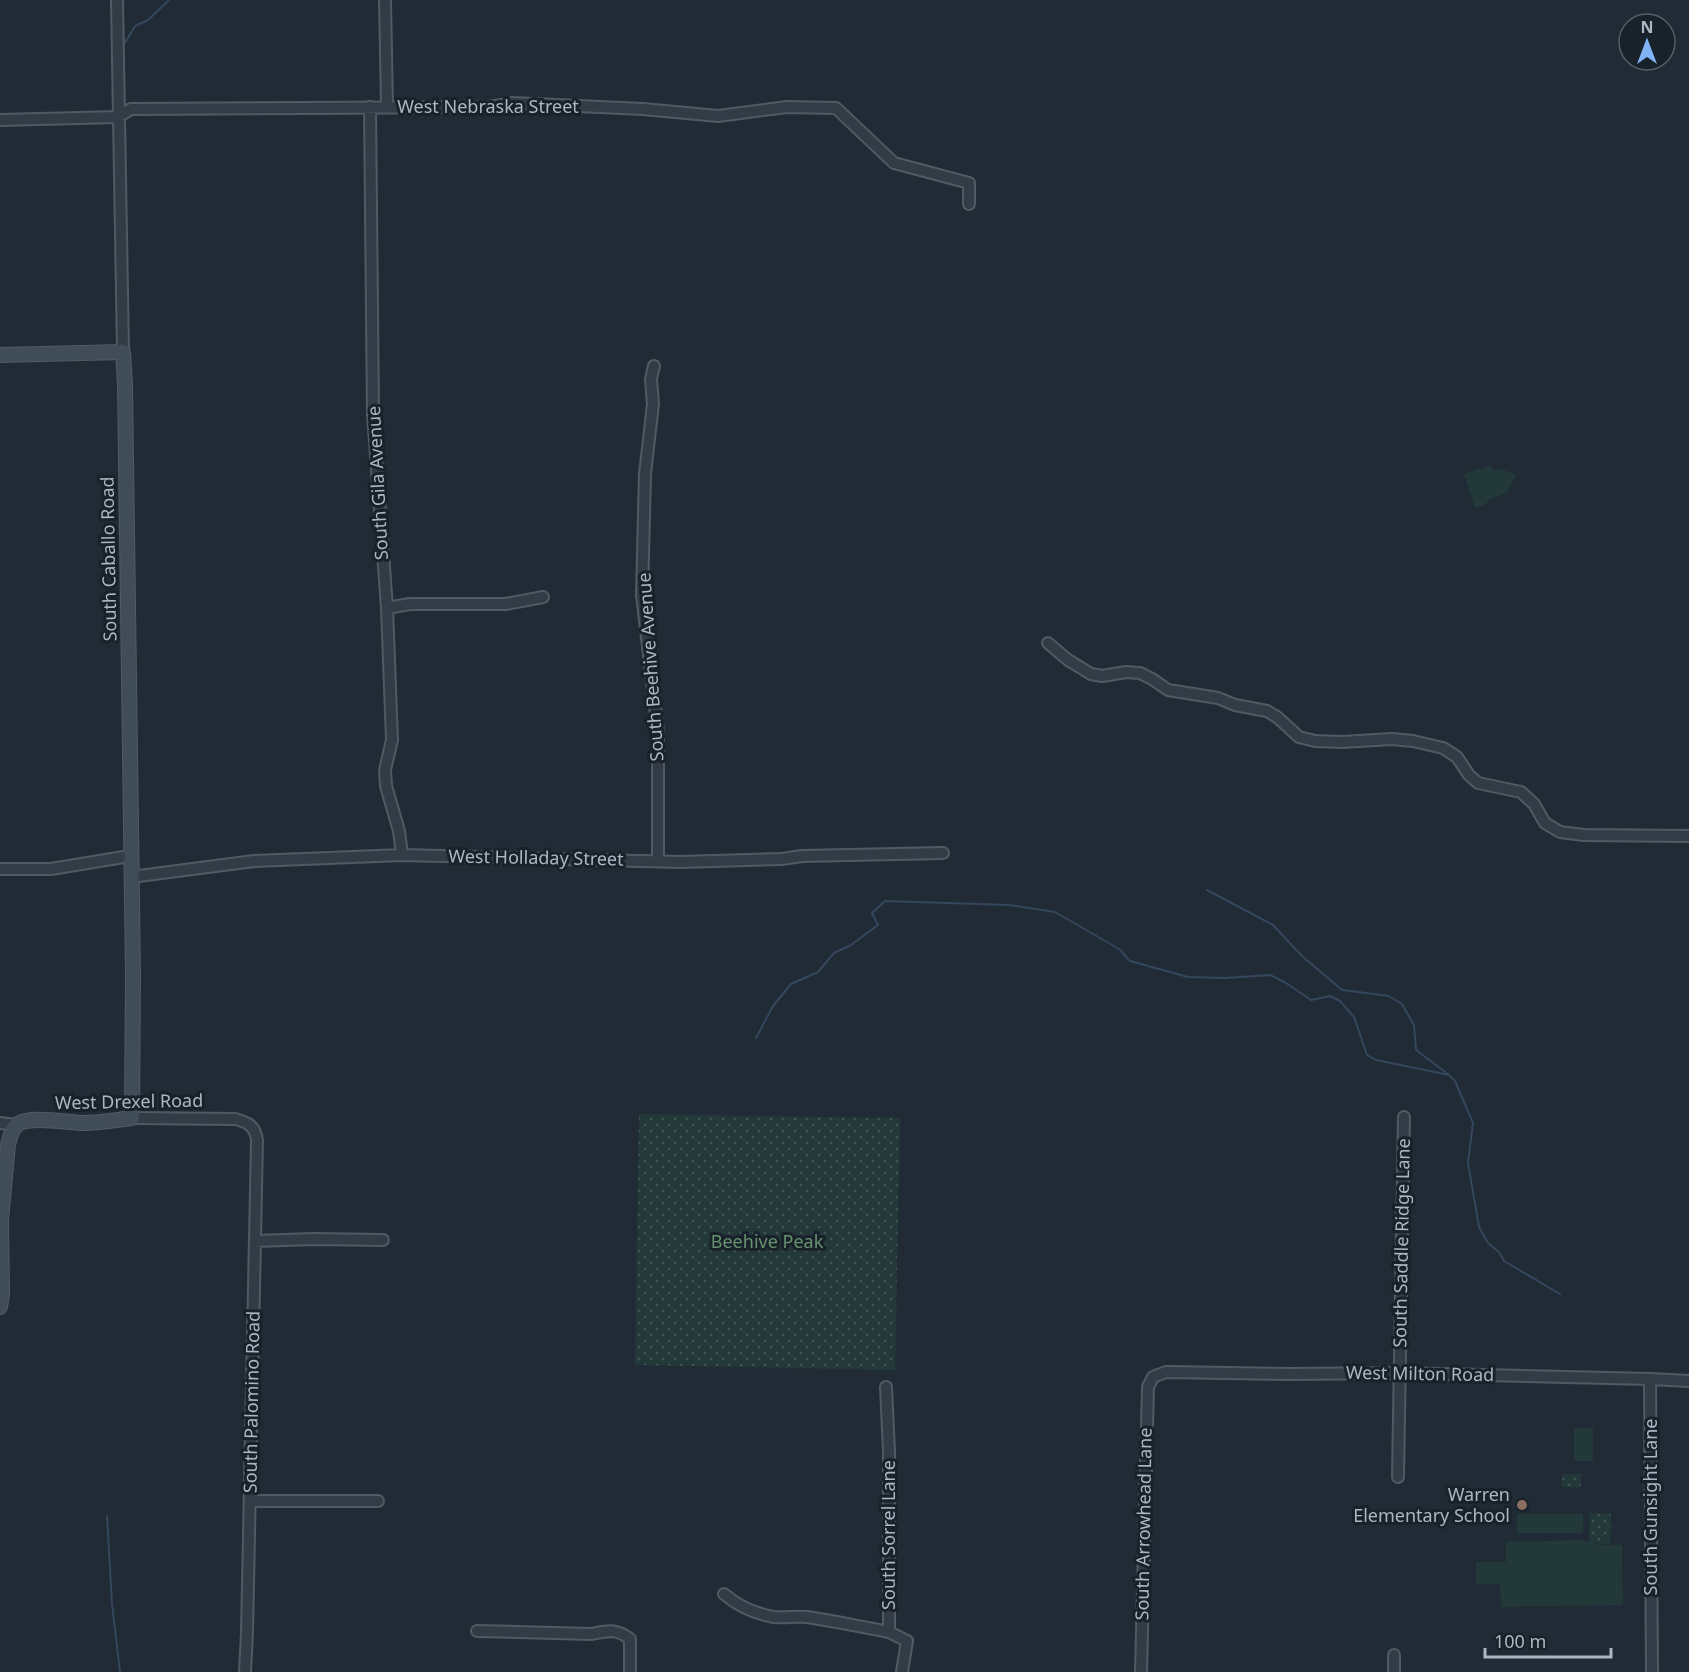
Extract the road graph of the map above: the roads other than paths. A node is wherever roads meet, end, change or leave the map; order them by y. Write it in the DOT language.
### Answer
graph roads {
  1 [pos="117,0"];
  2 [pos="385,0"];
  3 [pos="370,107"];
  4 [pos="387,107"];
  5 [pos="118,117"];
  6 [pos="0,120"];
  7 [pos="969,204"];
  8 [pos="123,352"];
  9 [pos="0,355"];
  10 [pos="654,366"];
  11 [pos="543,597"];
  12 [pos="387,608"];
  13 [pos="1048,643"];
  14 [pos="1689,836"];
  15 [pos="943,853"];
  16 [pos="402,855"];
  17 [pos="130,856"];
  18 [pos="658,861"];
  19 [pos="0,870"];
  20 [pos="131,877"];
  21 [pos="1404,1117"];
  22 [pos="132,1118"];
  23 [pos="0,1123"];
  24 [pos="16,1125"];
  25 [pos="256,1131"];
  26 [pos="383,1240"];
  27 [pos="255,1241"];
  28 [pos="0,1307"];
  29 [pos="1399,1373"];
  30 [pos="1153,1377"];
  31 [pos="1650,1378"];
  32 [pos="1689,1381"];
  33 [pos="886,1387"];
  34 [pos="1398,1477"];
  35 [pos="250,1501"];
  36 [pos="378,1502"];
  37 [pos="724,1594"];
  38 [pos="477,1631"];
  39 [pos="889,1632"];
  40 [pos="1394,1655"];
  41 [pos="245,1672"];
  42 [pos="630,1672"];
  43 [pos="902,1672"];
  44 [pos="1141,1672"];
  45 [pos="1394,1672"];
  46 [pos="1652,1672"];
  1 -- 5 [label="street, South Caballo Road"];
  2 -- 4 [label="street"];
  3 -- 4 [label="street, West Nebraska Street"];
  3 -- 5 [label="street, West Nebraska Street"];
  3 -- 12 [label="street, South Gila Avenue"];
  4 -- 7 [label="street, West Nebraska Street"];
  5 -- 6 [label="street, West Nebraska Street"];
  5 -- 8 [label="street, South Caballo Road"];
  8 -- 9 [label="street"];
  8 -- 17 [label="street, South Caballo Road"];
  10 -- 18 [label="street, South Beehive Avenue"];
  11 -- 12 [label="street"];
  12 -- 16 [label="street, South Gila Avenue"];
  13 -- 14 [label="street"];
  15 -- 18 [label="street, West Holladay Street"];
  16 -- 18 [label="street, West Holladay Street"];
  16 -- 20 [label="street, West Holladay Street"];
  17 -- 19 [label="street"];
  17 -- 20 [label="street, South Caballo Road"];
  20 -- 22 [label="street, South Caballo Road"];
  21 -- 29 [label="street, South Saddle Ridge Lane"];
  22 -- 24 [label="street, West Drexel Road"];
  22 -- 25 [label="street, West Drexel Road"];
  23 -- 24 [label="street, West Drexel Road"];
  24 -- 28 [label="street"];
  25 -- 27 [label="street, South Palomino Road"];
  26 -- 27 [label="street"];
  27 -- 35 [label="street, South Palomino Road"];
  29 -- 30 [label="street, West Milton Road"];
  29 -- 31 [label="street, West Milton Road"];
  29 -- 34 [label="street, South Saddle Ridge Lane"];
  30 -- 44 [label="street, South Arrowhead Lane"];
  31 -- 32 [label="street, West Milton Road"];
  31 -- 46 [label="street, South Gunsight Lane"];
  33 -- 39 [label="street, South Sorrel Lane"];
  35 -- 36 [label="street"];
  35 -- 41 [label="street, South Palomino Road"];
  37 -- 39 [label="street"];
  38 -- 42 [label="street"];
  39 -- 43 [label="street, South Sorrel Lane"];
  40 -- 45 [label="street"];
}
